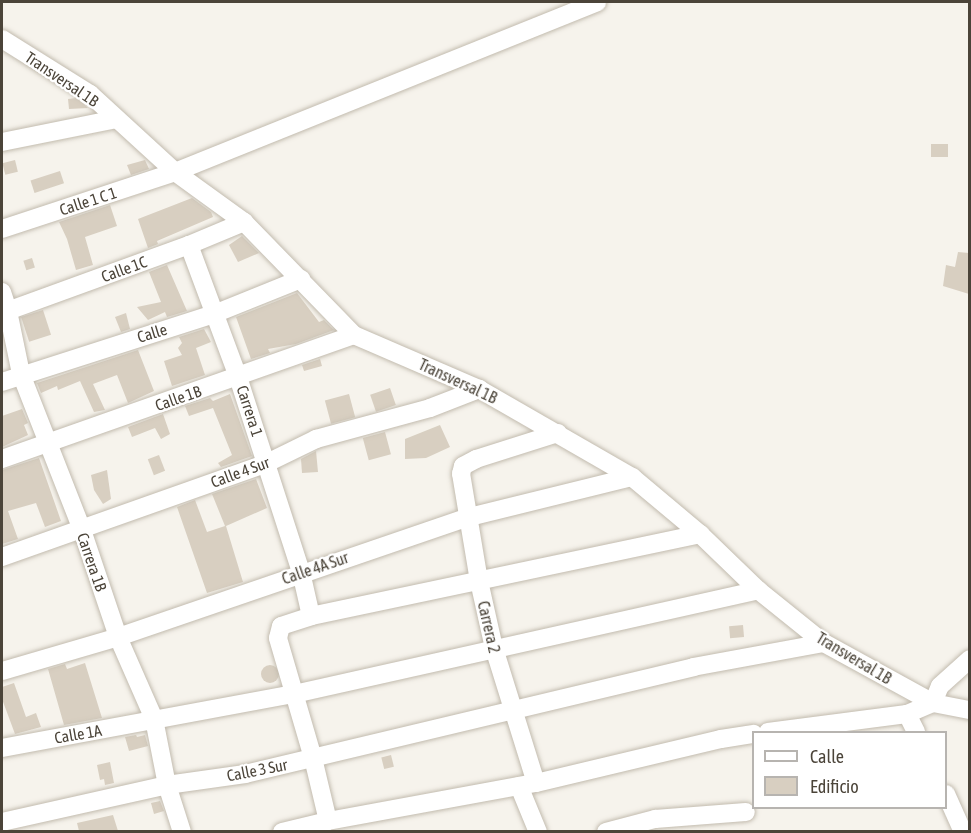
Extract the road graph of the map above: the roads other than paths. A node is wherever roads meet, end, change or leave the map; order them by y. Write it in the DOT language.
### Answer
graph roads {
  1 [pos="597,2"];
  2 [pos="2,39"];
  3 [pos="116,119"];
  4 [pos="2,142"];
  5 [pos="175,172"];
  6 [pos="244,222"];
  7 [pos="2,229"];
  8 [pos="189,245"];
  9 [pos="301,279"];
  10 [pos="2,292"];
  11 [pos="5,312"];
  12 [pos="214,314"];
  13 [pos="354,335"];
  14 [pos="21,374"];
  15 [pos="238,377"];
  16 [pos="2,382"];
  17 [pos="479,389"];
  18 [pos="558,433"];
  19 [pos="47,443"];
  20 [pos="2,459"];
  21 [pos="267,463"];
  22 [pos="632,477"];
  23 [pos="469,516"];
  24 [pos="81,527"];
  25 [pos="700,534"];
  26 [pos="2,557"];
  27 [pos="301,572"];
  28 [pos="479,581"];
  29 [pos="758,590"];
  30 [pos="311,616"];
  31 [pos="118,637"];
  32 [pos="824,643"];
  33 [pos="494,648"];
  34 [pos="969,659"];
  35 [pos="2,671"];
  36 [pos="294,694"];
  37 [pos="933,703"];
  38 [pos="511,710"];
  39 [pos="969,710"];
  40 [pos="907,714"];
  41 [pos="154,719"];
  42 [pos="776,731"];
  43 [pos="916,731"];
  44 [pos="752,734"];
  45 [pos="2,748"];
  46 [pos="313,758"];
  47 [pos="167,785"];
  48 [pos="527,785"];
  49 [pos="947,798"];
  50 [pos="746,812"];
  51 [pos="328,820"];
  52 [pos="2,822"];
  53 [pos="182,831"];
  54 [pos="282,831"];
  55 [pos="538,831"];
  56 [pos="606,831"];
  57 [pos="963,831"];
  1 -- 5 [label="street, Calle 1 C 1"];
  2 -- 3 [label="street, Transversal 1B"];
  3 -- 4 [label="street"];
  3 -- 5 [label="street, Transversal 1B"];
  5 -- 6 [label="street, Transversal 1B"];
  5 -- 7 [label="street, Calle 1 C 1"];
  6 -- 8 [label="street, Calle 1C"];
  6 -- 9 [label="street, Transversal 1B"];
  8 -- 11 [label="street, Calle 1C"];
  8 -- 12 [label="street, Carrera 1"];
  9 -- 12 [label="street, Calle"];
  9 -- 13 [label="street, Transversal 1B"];
  10 -- 11 [label="street, Carrera 1B"];
  11 -- 14 [label="street, Carrera 1B"];
  12 -- 14 [label="street, Calle"];
  12 -- 15 [label="street, Carrera 1"];
  13 -- 15 [label="street, Calle 1B"];
  13 -- 17 [label="street, Transversal 1B"];
  14 -- 16 [label="street, Calle"];
  14 -- 19 [label="street, Carrera 1B"];
  15 -- 19 [label="street, Calle 1B"];
  15 -- 21 [label="street, Carrera 1"];
  17 -- 18 [label="street, Transversal 1B"];
  17 -- 21 [label="street, Calle 4 Sur"];
  18 -- 22 [label="street, Transversal 1B"];
  18 -- 23 [label="street, Carrera 2"];
  19 -- 20 [label="street, Calle 1B"];
  19 -- 24 [label="street, Carrera 1B"];
  21 -- 24 [label="street, Calle 4 Sur"];
  21 -- 27 [label="street, Carrera 1"];
  22 -- 23 [label="street, Calle 4A Sur"];
  22 -- 25 [label="street, Transversal 1B"];
  23 -- 27 [label="street, Calle 4A Sur"];
  23 -- 28 [label="street, Carrera 2"];
  24 -- 26 [label="street, Calle 4 Sur"];
  24 -- 31 [label="street, Carrera 1B"];
  25 -- 28 [label="street"];
  25 -- 29 [label="street, Transversal 1B"];
  27 -- 30 [label="street, Carrera 1"];
  27 -- 31 [label="street, Calle 4A Sur"];
  28 -- 30 [label="street"];
  28 -- 33 [label="street, Carrera 2"];
  29 -- 32 [label="street, Transversal 1B"];
  29 -- 33 [label="street, Calle 1A"];
  30 -- 36 [label="street"];
  31 -- 35 [label="street, Calle 4A Sur"];
  31 -- 41 [label="street, Carrera 1B"];
  32 -- 37 [label="street, Transversal 1B"];
  32 -- 38 [label="street, Calle 3 Sur"];
  33 -- 36 [label="street, Calle 1A"];
  33 -- 38 [label="street, Carrera 2"];
  34 -- 37 [label="street"];
  36 -- 41 [label="street, Calle 1A"];
  36 -- 46 [label="street"];
  37 -- 39 [label="street, Transversal 1B"];
  37 -- 40 [label="street"];
  38 -- 46 [label="street, Calle 3 Sur"];
  38 -- 48 [label="street, Carrera 2"];
  40 -- 42 [label="street"];
  40 -- 43 [label="street"];
  41 -- 45 [label="street, Calle 1A"];
  41 -- 47 [label="street, Carrera 1B"];
  44 -- 48 [label="street"];
  46 -- 47 [label="street, Calle 3 Sur"];
  46 -- 51 [label="street"];
  47 -- 52 [label="street, Calle 3 Sur"];
  47 -- 53 [label="street, Carrera 1B"];
  48 -- 51 [label="street"];
  48 -- 55 [label="street, Carrera 2"];
  49 -- 57 [label="street"];
  50 -- 56 [label="street"];
  51 -- 54 [label="street"];
}
